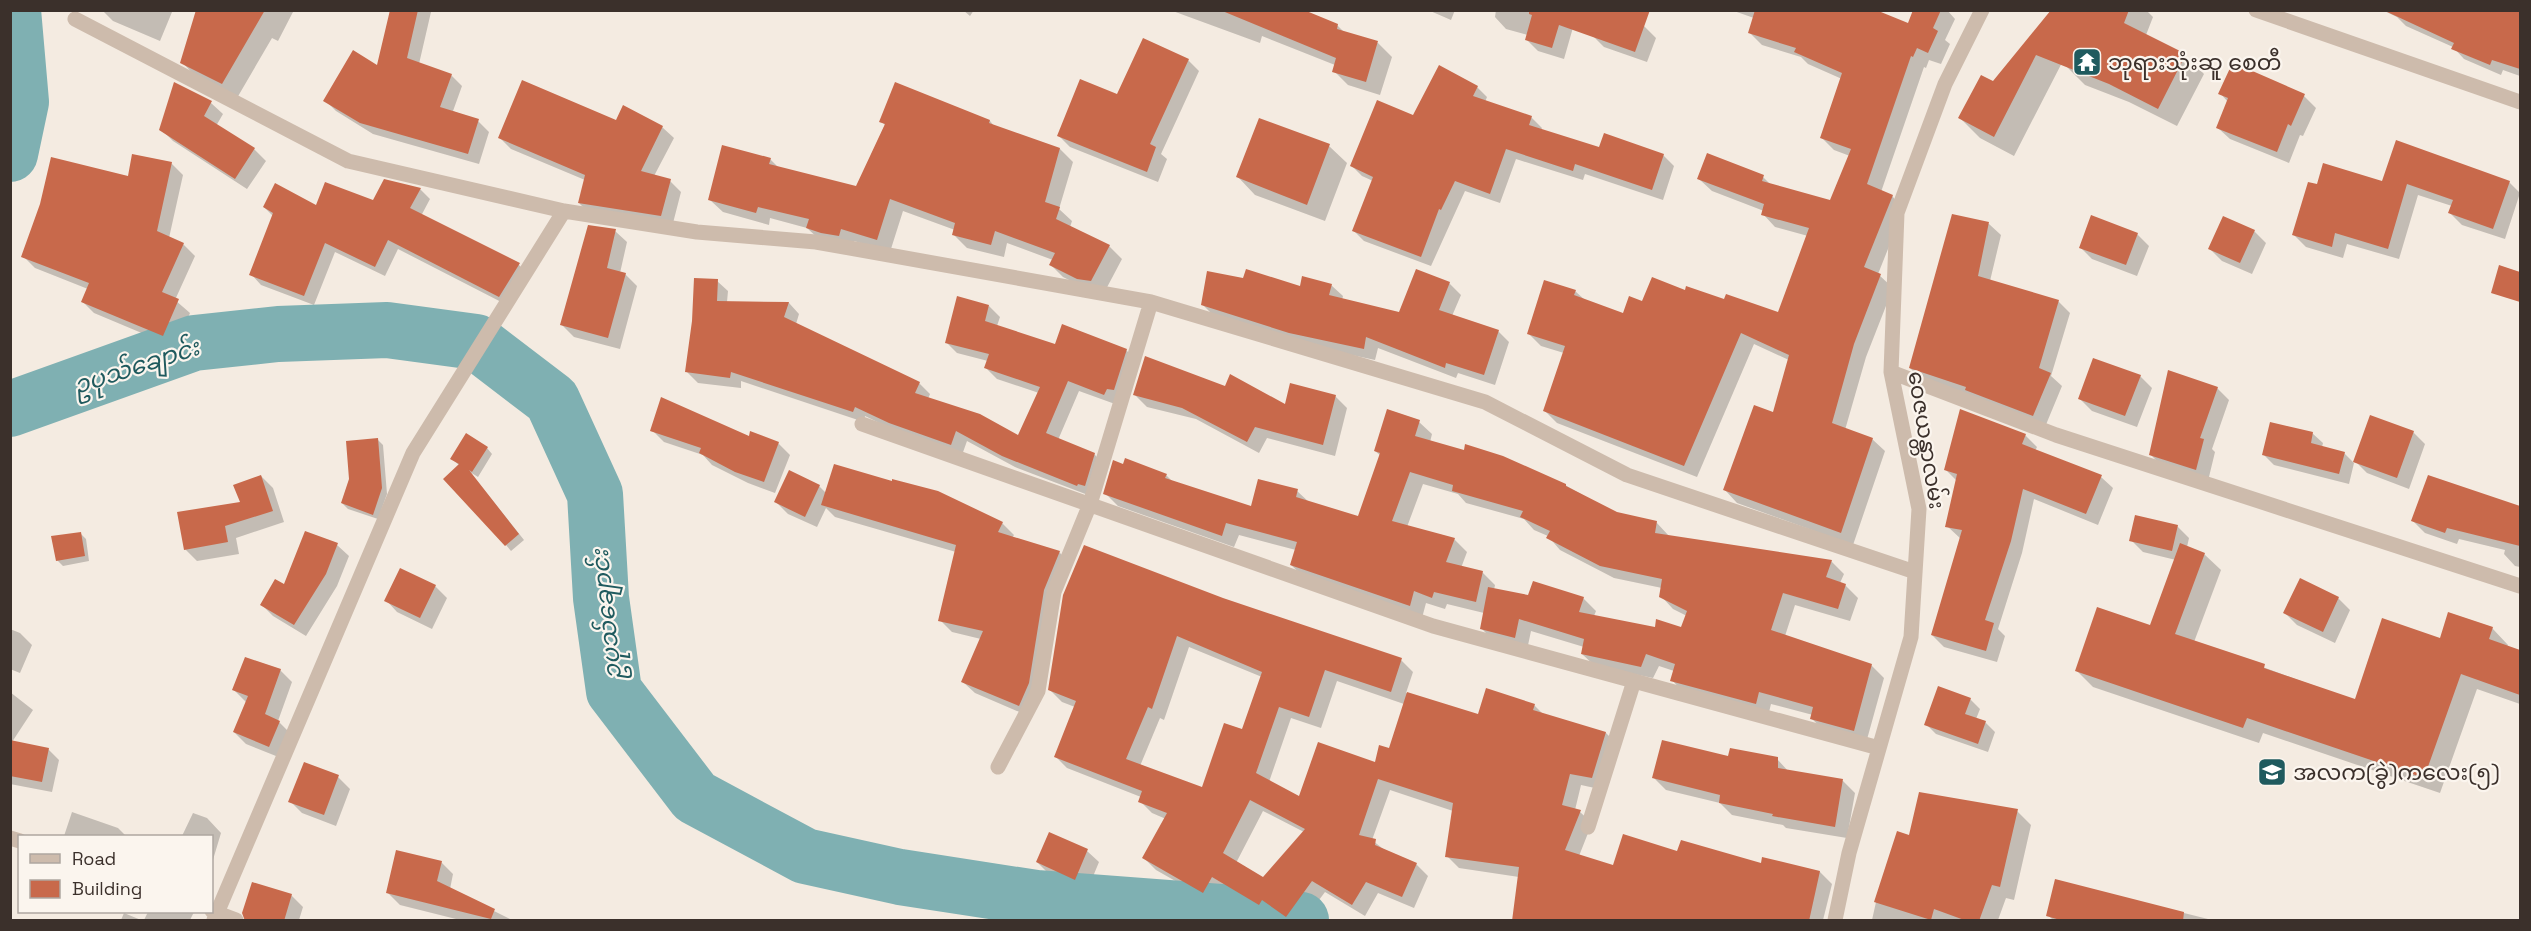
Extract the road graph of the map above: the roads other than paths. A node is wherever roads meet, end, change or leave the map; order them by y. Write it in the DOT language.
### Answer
graph roads {
  1 [pos="1982,10"];
  2 [pos="2256,10"];
  3 [pos="75,19"];
  4 [pos="2520,102"];
  5 [pos="564,211"];
  6 [pos="1151,302"];
  7 [pos="1891,372"];
  8 [pos="862,424"];
  9 [pos="1090,504"];
  10 [pos="1915,572"];
  11 [pos="2520,586"];
  12 [pos="1634,681"];
  13 [pos="1879,748"];
  14 [pos="998,767"];
  15 [pos="1588,827"];
  16 [pos="214,915"];
  17 [pos="236,921"];
  18 [pos="1835,921"];
  1 -- 7 [label="street, ဝေဇယန္တာလမ်း"];
  2 -- 4 [label="street"];
  3 -- 5 [label="street"];
  5 -- 6 [label="street"];
  5 -- 16 [label="street"];
  6 -- 9 [label="street"];
  6 -- 10 [label="street"];
  7 -- 10 [label="street, ဝေဇယန္တာလမ်း"];
  7 -- 11 [label="street"];
  8 -- 9 [label="street"];
  9 -- 12 [label="street"];
  9 -- 14 [label="street"];
  10 -- 13 [label="street, ဝေဇယန္တာလမ်း"];
  12 -- 13 [label="street"];
  12 -- 15 [label="street"];
  13 -- 18 [label="street, ဝေဇယန္တာလမ်း"];
  16 -- 17 [label="street"];
}
